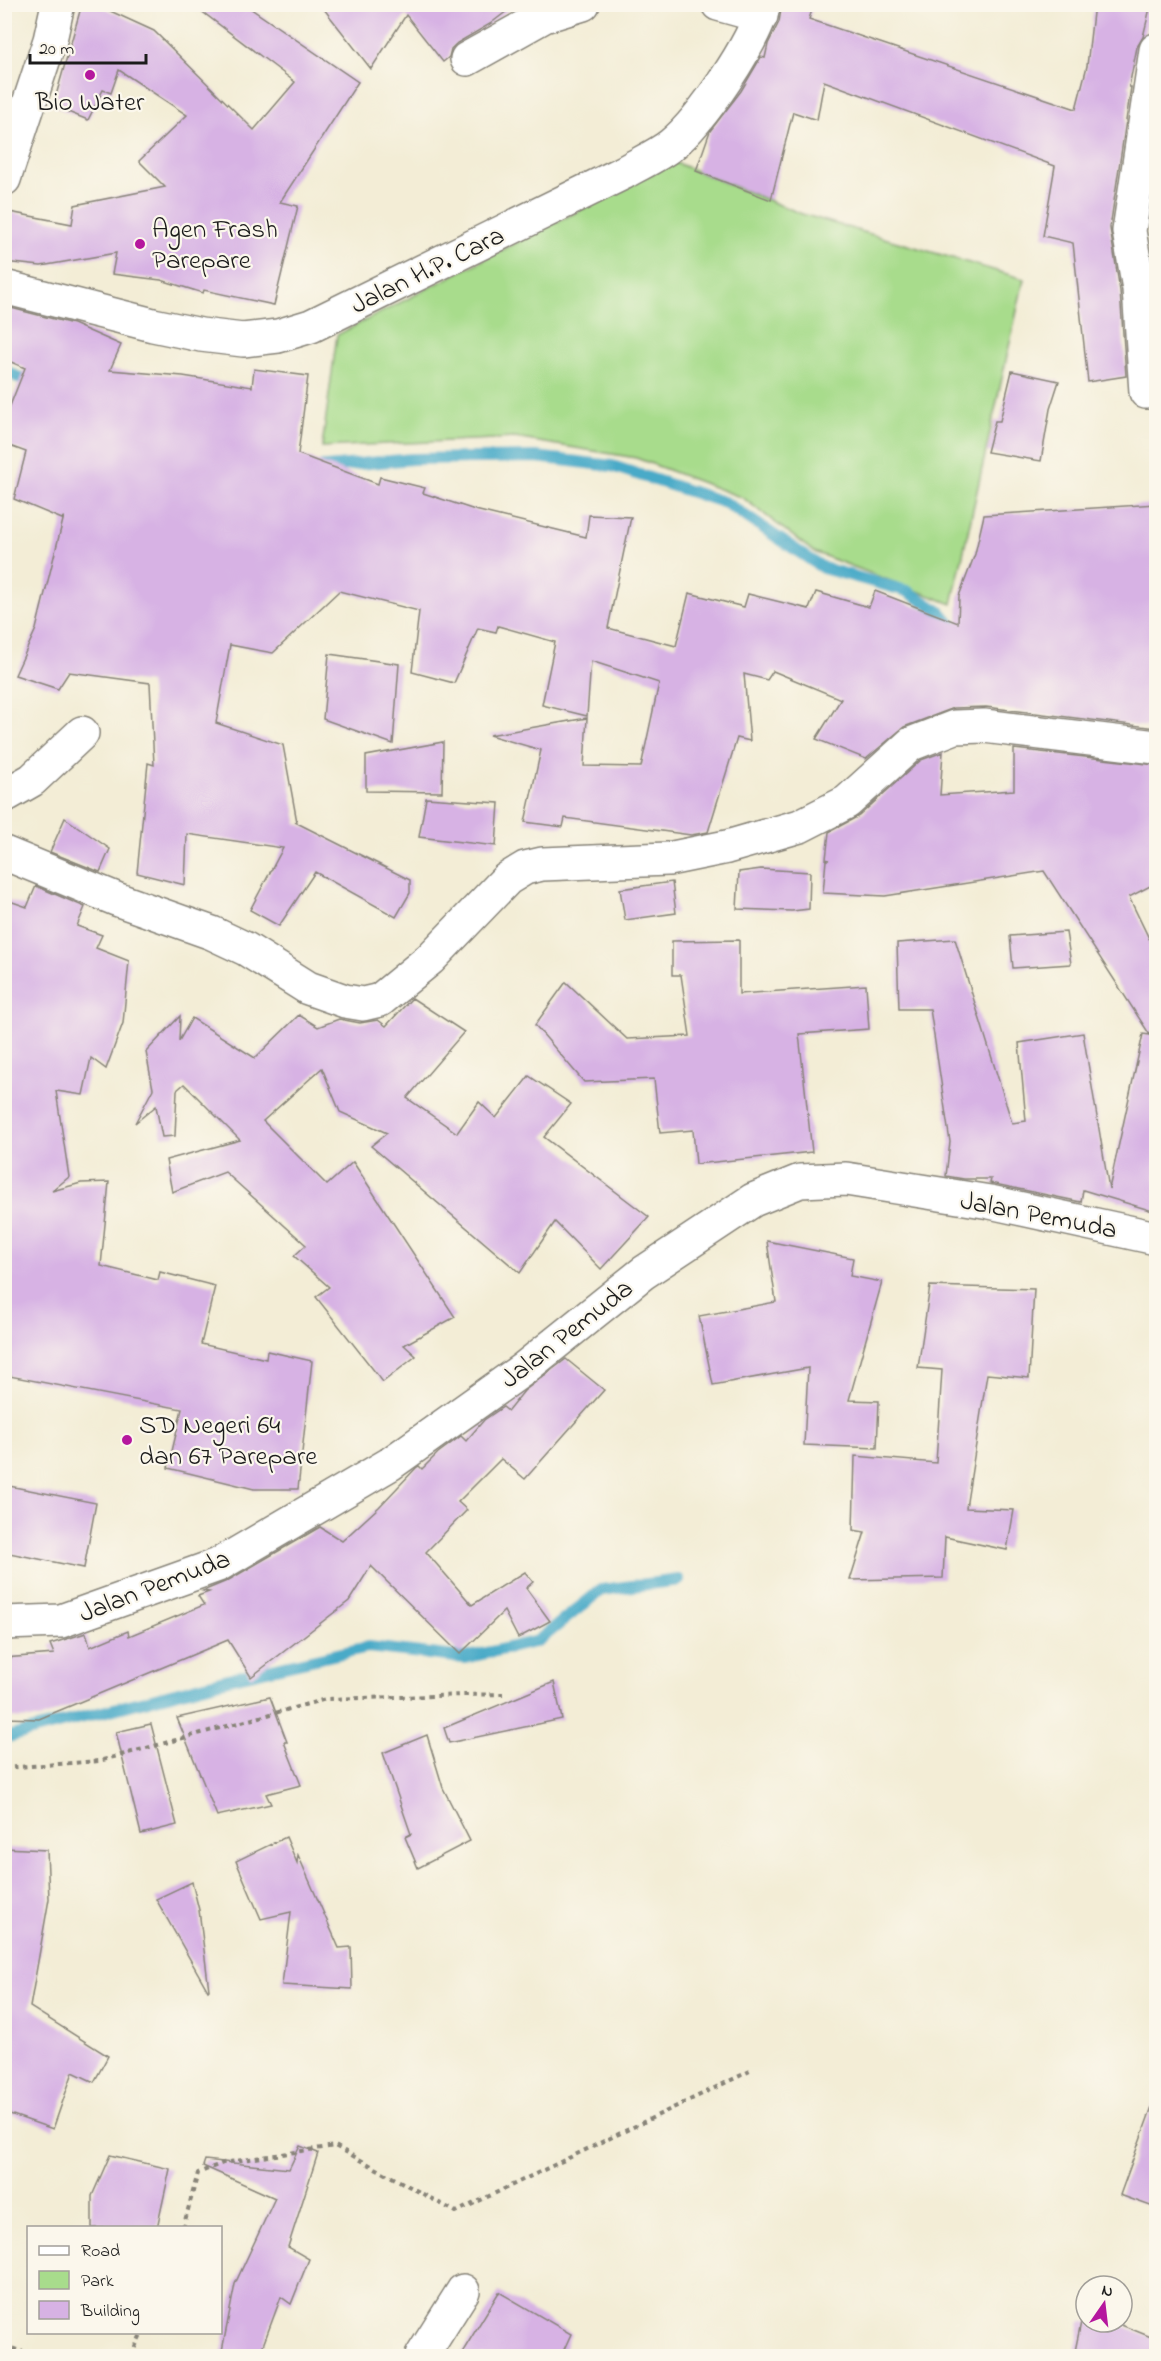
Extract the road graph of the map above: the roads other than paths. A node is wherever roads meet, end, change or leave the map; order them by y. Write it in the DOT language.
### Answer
graph roads {
  1 [pos="58,4"];
  2 [pos="583,4"];
  3 [pos="718,4"];
  4 [pos="763,10"];
  5 [pos="1156,50"];
  6 [pos="467,59"];
  7 [pos="4,179"];
  8 [pos="4,287"];
  9 [pos="1146,392"];
  10 [pos="82,734"];
  11 [pos="1156,747"];
  12 [pos="4,796"];
  13 [pos="4,854"];
  14 [pos="1156,1238"];
  15 [pos="4,1623"];
  16 [pos="463,2291"];
  17 [pos="422,2356"];
  1 -- 7 [label="street"];
  2 -- 6 [label="street"];
  3 -- 4 [label="street"];
  4 -- 8 [label="street, Jalan H.P. Cara"];
  5 -- 9 [label="street"];
  10 -- 12 [label="street"];
  11 -- 13 [label="street"];
  14 -- 15 [label="street, Jalan Pemuda"];
  16 -- 17 [label="street"];
}
